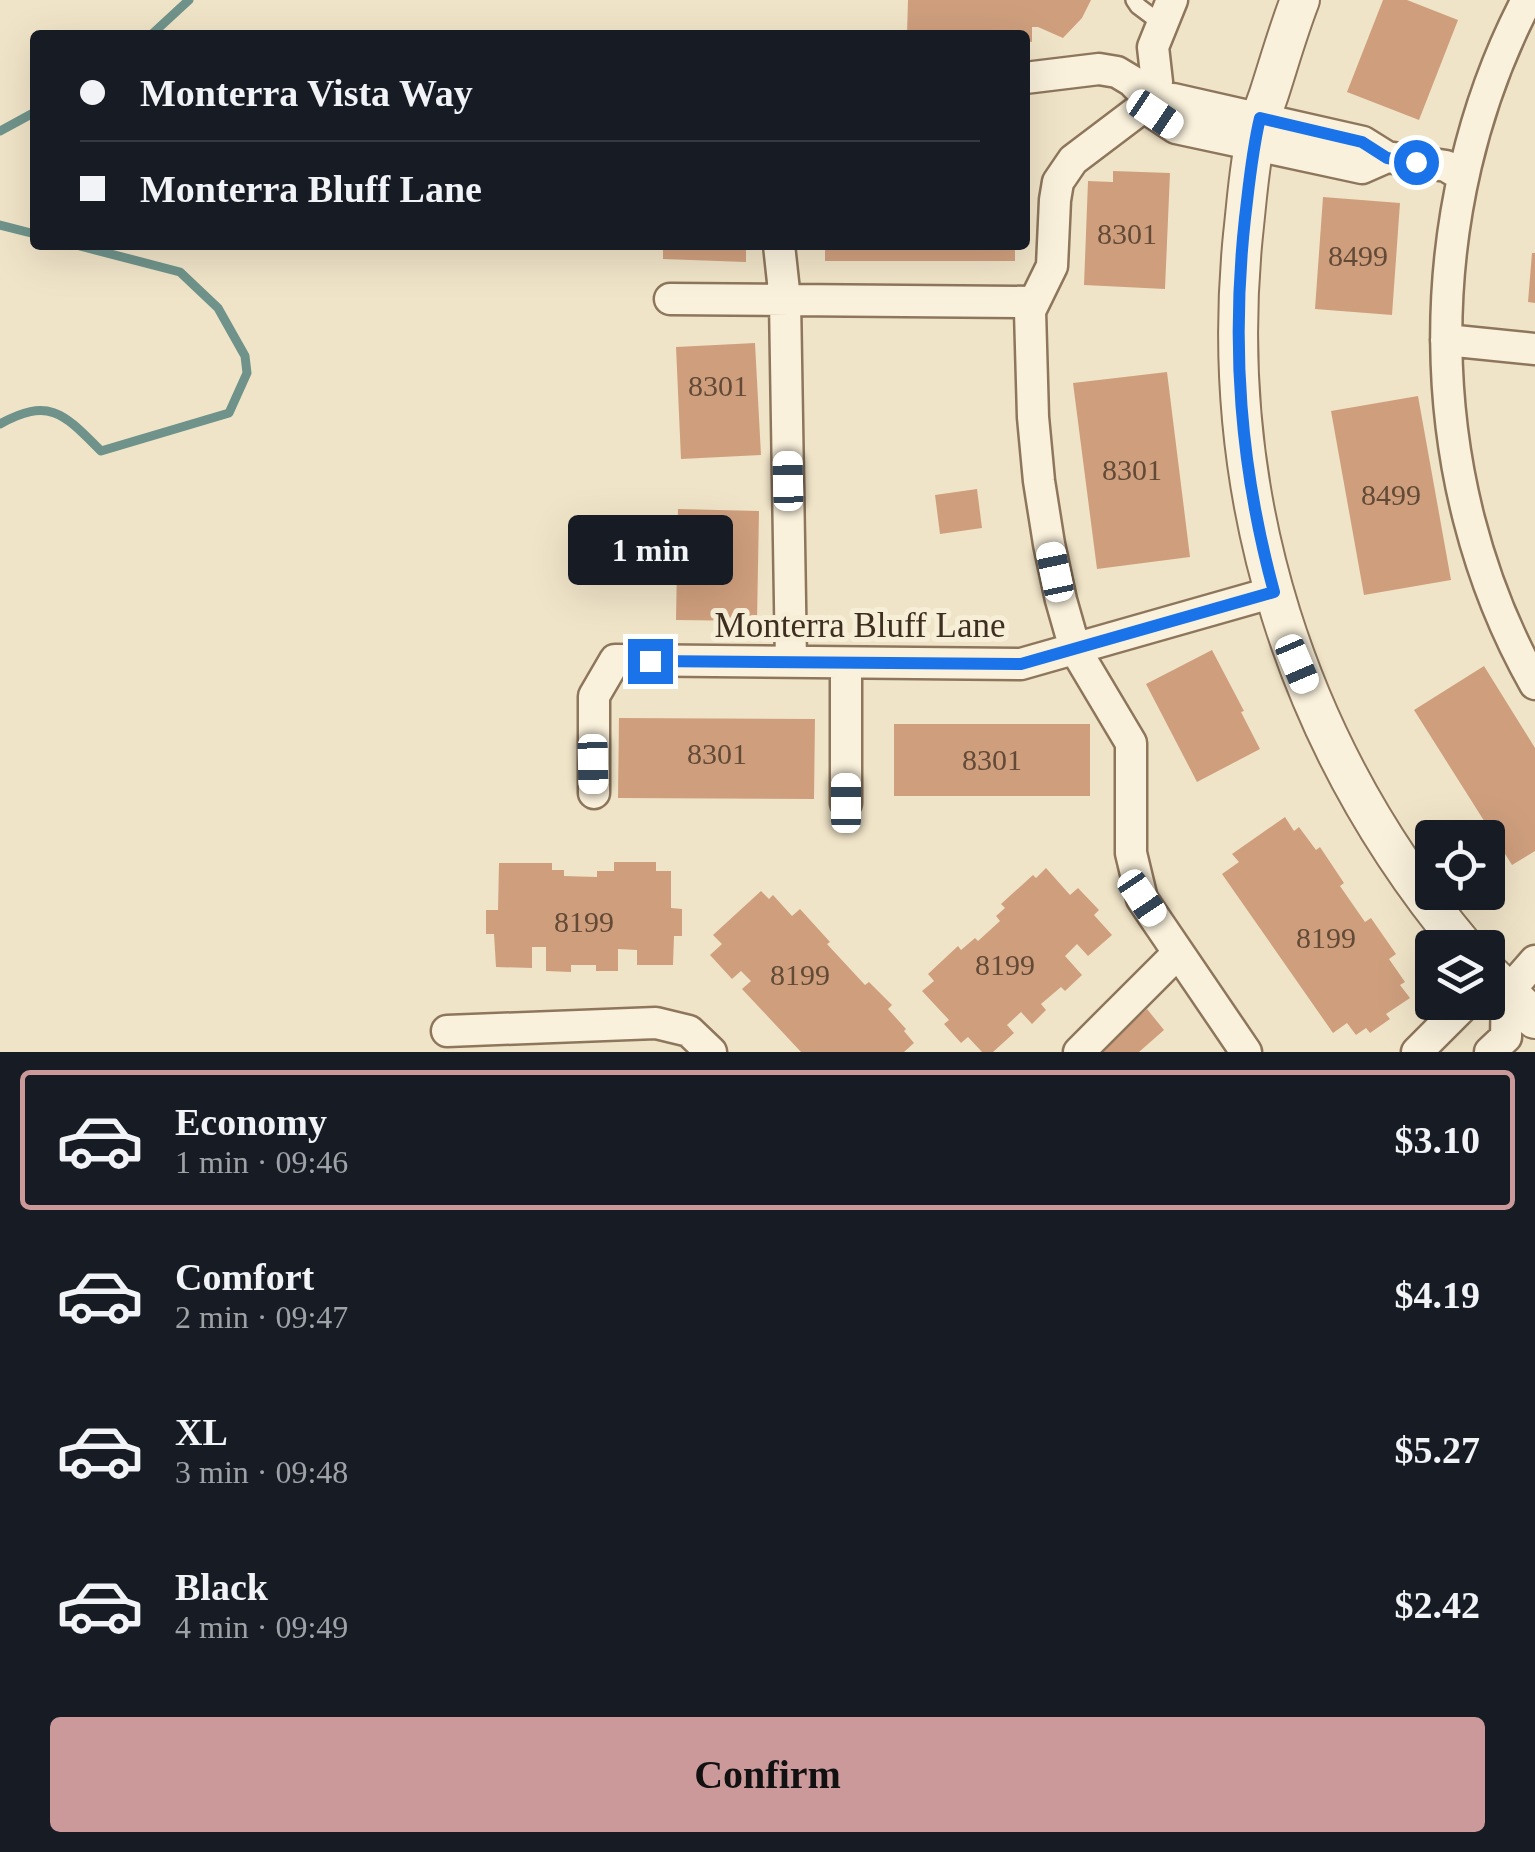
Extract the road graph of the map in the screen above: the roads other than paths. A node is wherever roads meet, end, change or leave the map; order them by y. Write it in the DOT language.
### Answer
graph roads {
  1 [pos="1134,0"];
  2 [pos="1300,0"];
  3 [pos="1528,7"];
  4 [pos="1167,12"];
  5 [pos="1030,77"];
  6 [pos="1151,101"];
  7 [pos="1257,132"];
  8 [pos="1464,176"];
  9 [pos="780,250"];
  10 [pos="670,299"];
  11 [pos="785,300"];
  12 [pos="1033,302"];
  13 [pos="1446,340"];
  14 [pos="1535,349"];
  15 [pos="1274,592"];
  16 [pos="1074,649"];
  17 [pos="791,662"];
  18 [pos="846,663"];
  19 [pos="1535,684"];
  20 [pos="594,793"];
  21 [pos="846,803"];
  22 [pos="1451,930"];
  23 [pos="1178,953"];
  24 [pos="1535,962"];
  25 [pos="1505,981"];
  26 [pos="1505,997"];
  27 [pos="1449,1020"];
  28 [pos="1502,1020"];
  29 [pos="1535,1020"];
  30 [pos="447,1031"];
  31 [pos="569,1040"];
  32 [pos="711,1052"];
  33 [pos="1079,1052"];
  34 [pos="1246,1052"];
  35 [pos="1418,1052"];
  36 [pos="1490,1052"];
  1 -- 4 [label="lane"];
  2 -- 7 [label="street"];
  3 -- 8 [label="street"];
  4 -- 6 [label="street"];
  5 -- 6 [label="street"];
  6 -- 7 [label="street"];
  6 -- 12 [label="street"];
  7 -- 8 [label="street"];
  7 -- 15 [label="street"];
  8 -- 13 [label="street"];
  9 -- 11 [label="street"];
  10 -- 11 [label="street"];
  11 -- 12 [label="street"];
  11 -- 17 [label="street"];
  12 -- 16 [label="street"];
  13 -- 14 [label="street"];
  13 -- 19 [label="street"];
  15 -- 16 [label="street, Monterra Bluff Lane"];
  15 -- 22 [label="street"];
  16 -- 18 [label="street, Monterra Bluff Lane"];
  16 -- 23 [label="street"];
  17 -- 18 [label="street, Monterra Bluff Lane"];
  17 -- 20 [label="street, Monterra Bluff Lane"];
  18 -- 21 [label="street"];
  23 -- 33 [label="street"];
  23 -- 34 [label="street"];
  24 -- 25 [label="street"];
  26 -- 29 [label="street"];
  27 -- 35 [label="street"];
  28 -- 36 [label="street"];
  30 -- 31 [label="street"];
  31 -- 32 [label="street"];
}
